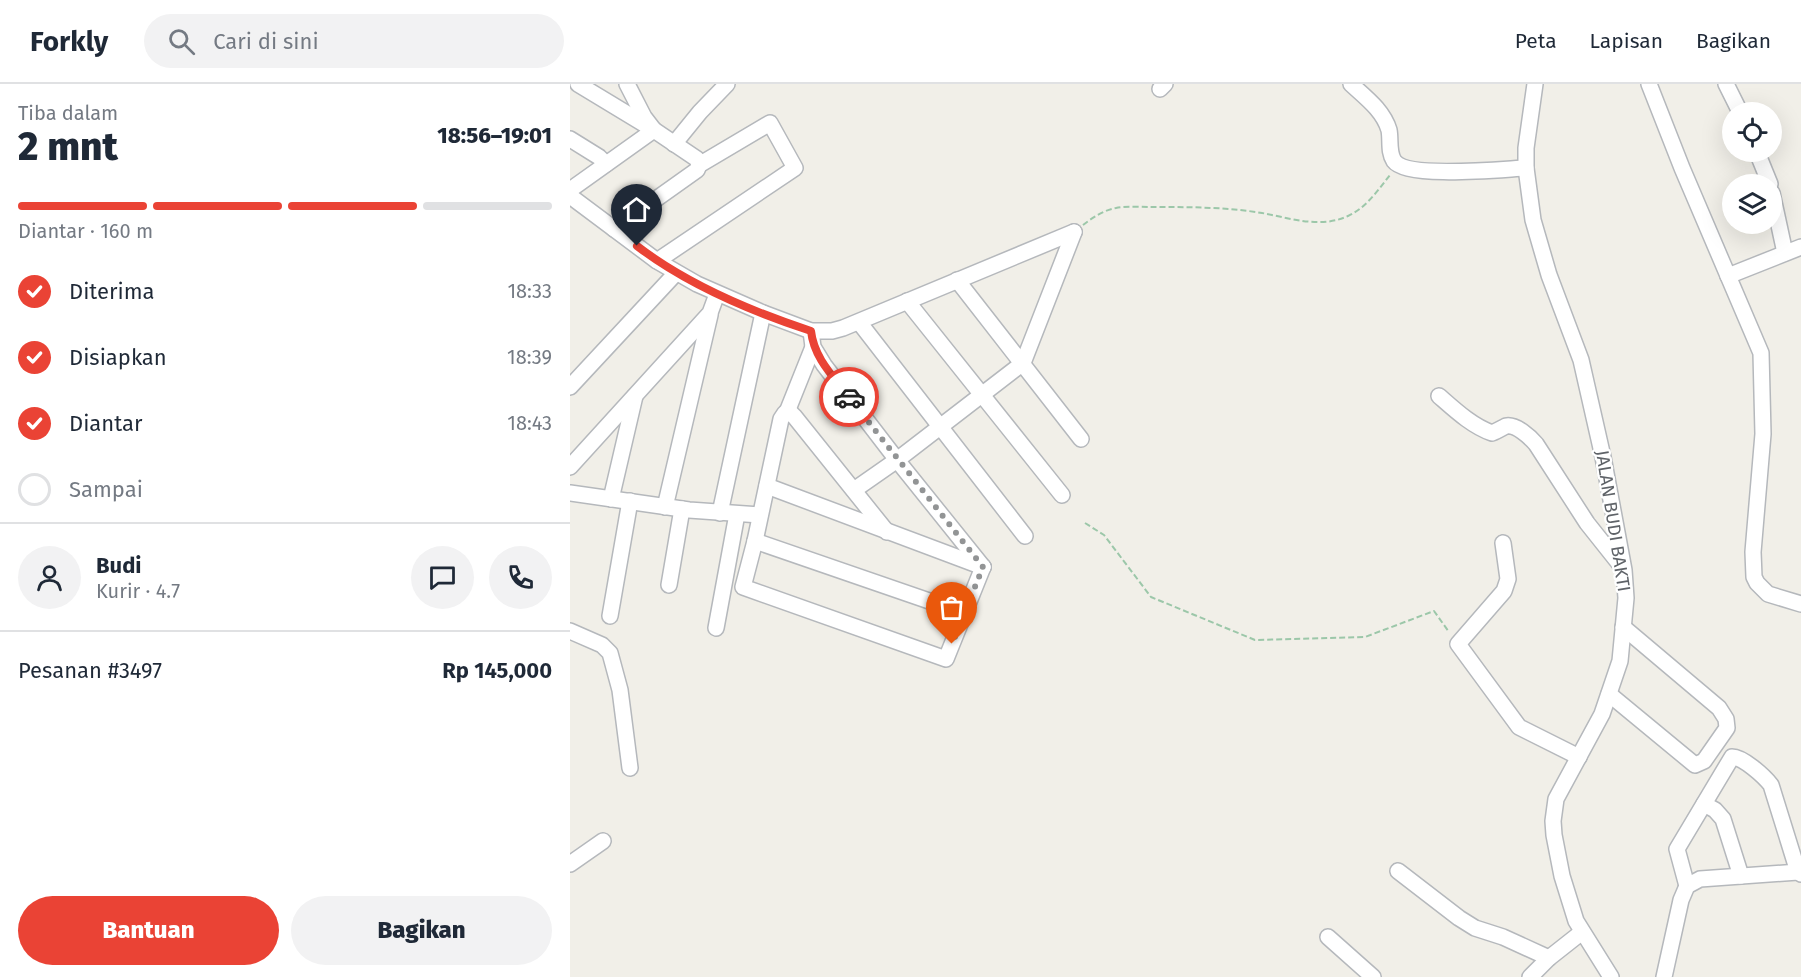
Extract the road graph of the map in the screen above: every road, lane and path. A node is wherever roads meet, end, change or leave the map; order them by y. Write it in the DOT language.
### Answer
graph roads {
  1 [pos="578,84"];
  2 [pos="627,84"];
  3 [pos="727,84"];
  4 [pos="1351,84"];
  5 [pos="1535,84"];
  6 [pos="1649,84"];
  7 [pos="1726,84"];
  8 [pos="1735,102"];
  9 [pos="654,130"];
  10 [pos="570,139"];
  11 [pos="674,144"];
  12 [pos="606,164"];
  13 [pos="699,165"];
  14 [pos="1398,165"];
  15 [pos="1526,168"];
  16 [pos="570,190"];
  17 [pos="570,196"];
  18 [pos="614,229"];
  19 [pos="1074,232"];
  20 [pos="1781,234"];
  21 [pos="1801,247"];
  22 [pos="1785,253"];
  23 [pos="657,261"];
  24 [pos="676,273"];
  25 [pos="1728,276"];
  26 [pos="957,280"];
  27 [pos="717,294"];
  28 [pos="907,301"];
  29 [pos="710,313"];
  30 [pos="763,313"];
  31 [pos="859,322"];
  32 [pos="811,331"];
  33 [pos="813,347"];
  34 [pos="1023,363"];
  35 [pos="570,387"];
  36 [pos="635,395"];
  37 [pos="982,395"];
  38 [pos="1438,396"];
  39 [pos="787,412"];
  40 [pos="940,427"];
  41 [pos="1080,439"];
  42 [pos="897,460"];
  43 [pos="570,466"];
  44 [pos="767,486"];
  45 [pos="854,490"];
  46 [pos="570,493"];
  47 [pos="1062,495"];
  48 [pos="611,499"];
  49 [pos="630,501"];
  50 [pos="665,507"];
  51 [pos="682,509"];
  52 [pos="720,513"];
  53 [pos="737,514"];
  54 [pos="760,515"];
  55 [pos="1085,523"];
  56 [pos="887,532"];
  57 [pos="1024,536"];
  58 [pos="755,541"];
  59 [pos="1503,543"];
  60 [pos="983,567"];
  61 [pos="1624,570"];
  62 [pos="669,585"];
  63 [pos="1801,604"];
  64 [pos="964,613"];
  65 [pos="610,616"];
  66 [pos="1623,627"];
  67 [pos="716,628"];
  68 [pos="570,631"];
  69 [pos="1458,644"];
  70 [pos="1609,694"];
  71 [pos="1579,757"];
  72 [pos="630,768"];
  73 [pos="1704,804"];
  74 [pos="603,841"];
  75 [pos="570,864"];
  76 [pos="1398,871"];
  77 [pos="1800,873"];
  78 [pos="1741,876"];
  79 [pos="1687,886"];
  80 [pos="1582,932"];
  81 [pos="1328,937"];
  82 [pos="1549,958"];
  83 [pos="1373,977"];
  84 [pos="1530,977"];
  85 [pos="1611,977"];
  86 [pos="1664,977"];
  1 -- 9 [label="street"];
  2 -- 9 [label="street"];
  3 -- 11 [label="street"];
  4 -- 14 [label="street"];
  5 -- 15 [label="street, JALAN BUDI BAKTI"];
  6 -- 25 [label="street"];
  7 -- 8 [label="street"];
  9 -- 11 [label="street"];
  9 -- 12 [label="street"];
  10 -- 12 [label="street"];
  11 -- 13 [label="street"];
  12 -- 16 [label="street"];
  13 -- 18 [label="street"];
  13 -- 23 [label="street"];
  14 -- 15 [label="street"];
  14 -- 19 [label="path"];
  15 -- 61 [label="street, JALAN BUDI BAKTI"];
  17 -- 18 [label="street"];
  18 -- 23 [label="street"];
  19 -- 26 [label="street"];
  19 -- 34 [label="street"];
  20 -- 22 [label="street"];
  21 -- 22 [label="street"];
  22 -- 25 [label="street"];
  23 -- 24 [label="street"];
  24 -- 27 [label="street"];
  24 -- 35 [label="street"];
  25 -- 63 [label="street"];
  26 -- 28 [label="street"];
  26 -- 34 [label="street"];
  27 -- 29 [label="street"];
  27 -- 30 [label="street"];
  28 -- 31 [label="street"];
  28 -- 37 [label="street"];
  29 -- 36 [label="street"];
  29 -- 50 [label="street"];
  30 -- 32 [label="street"];
  30 -- 52 [label="street"];
  31 -- 32 [label="street"];
  31 -- 40 [label="street"];
  32 -- 33 [label="street"];
  33 -- 39 [label="street"];
  33 -- 42 [label="street"];
  34 -- 37 [label="street"];
  34 -- 41 [label="street"];
  36 -- 43 [label="street"];
  36 -- 48 [label="street"];
  37 -- 40 [label="street"];
  37 -- 47 [label="street"];
  38 -- 61 [label="street"];
  39 -- 44 [label="street"];
  39 -- 45 [label="street"];
  40 -- 42 [label="street"];
  40 -- 57 [label="street"];
  42 -- 45 [label="street"];
  42 -- 60 [label="street"];
  44 -- 54 [label="street"];
  44 -- 56 [label="street"];
  45 -- 56 [label="street"];
  46 -- 48 [label="street"];
  48 -- 49 [label="street"];
  49 -- 50 [label="street"];
  49 -- 65 [label="street"];
  50 -- 51 [label="street"];
  51 -- 52 [label="street"];
  51 -- 62 [label="street"];
  52 -- 53 [label="street"];
  53 -- 54 [label="street"];
  53 -- 67 [label="street"];
  54 -- 58 [label="street"];
  55 -- 69 [label="path"];
  56 -- 60 [label="street"];
  58 -- 64 [label="street"];
  58 -- 64 [label="street"];
  59 -- 69 [label="street"];
  60 -- 64 [label="street"];
  61 -- 66 [label="street, JALAN BUDI BAKTI"];
  66 -- 70 [label="street, JALAN BUDI BAKTI"];
  66 -- 70 [label="street"];
  68 -- 72 [label="street"];
  69 -- 71 [label="street"];
  70 -- 71 [label="street, JALAN BUDI BAKTI"];
  71 -- 80 [label="street, JALAN BUDI BAKTI"];
  73 -- 77 [label="street"];
  73 -- 78 [label="street"];
  73 -- 79 [label="street"];
  74 -- 75 [label="street"];
  76 -- 82 [label="street"];
  77 -- 78 [label="street"];
  78 -- 79 [label="street"];
  79 -- 86 [label="street"];
  80 -- 82 [label="street"];
  80 -- 85 [label="street, JALAN BUDI BAKTI"];
  81 -- 83 [label="street"];
  82 -- 84 [label="street"];
}
